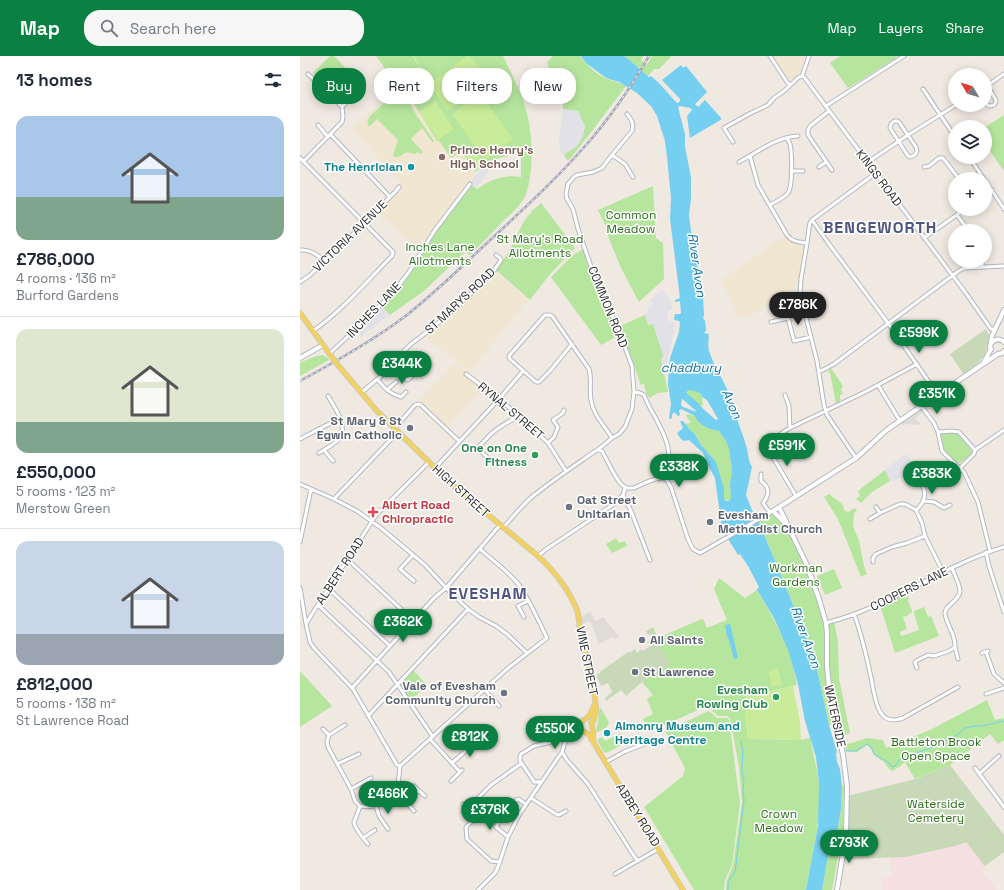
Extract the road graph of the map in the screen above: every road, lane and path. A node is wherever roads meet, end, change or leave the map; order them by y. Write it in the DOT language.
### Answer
graph roads {
  1 [pos="770,56"];
  2 [pos="809,56"];
  3 [pos="904,56"];
  4 [pos="308,74"];
  5 [pos="1004,74"];
  6 [pos="802,76"];
  7 [pos="992,81"];
  8 [pos="790,85"];
  9 [pos="923,89"];
  10 [pos="992,93"];
  11 [pos="345,104"];
  12 [pos="826,106"];
  13 [pos="992,106"];
  14 [pos="342,107"];
  15 [pos="948,110"];
  16 [pos="829,111"];
  17 [pos="627,114"];
  18 [pos="940,115"];
  19 [pos="318,125"];
  20 [pos="948,126"];
  21 [pos="908,135"];
  22 [pos="329,136"];
  23 [pos="798,136"];
  24 [pos="787,138"];
  25 [pos="733,142"];
  26 [pos="898,142"];
  27 [pos="612,155"];
  28 [pos="750,156"];
  29 [pos="300,158"];
  30 [pos="304,161"];
  31 [pos="739,162"];
  32 [pos="826,162"];
  33 [pos="868,162"];
  34 [pos="819,167"];
  35 [pos="924,167"];
  36 [pos="832,170"];
  37 [pos="791,171"];
  38 [pos="803,171"];
  39 [pos="954,172"];
  40 [pos="876,173"];
  41 [pos="633,176"];
  42 [pos="470,184"];
  43 [pos="399,188"];
  44 [pos="992,190"];
  45 [pos="390,197"];
  46 [pos="770,205"];
  47 [pos="1004,209"];
  48 [pos="956,216"];
  49 [pos="812,220"];
  50 [pos="364,222"];
  51 [pos="924,238"];
  52 [pos="807,243"];
  53 [pos="300,250"];
  54 [pos="496,255"];
  55 [pos="325,260"];
  56 [pos="1004,266"];
  57 [pos="992,267"];
  58 [pos="963,268"];
  59 [pos="953,275"];
  60 [pos="300,282"];
  61 [pos="1004,310"];
  62 [pos="300,313"];
  63 [pos="788,314"];
  64 [pos="788,318"];
  65 [pos="771,322"];
  66 [pos="888,323"];
  67 [pos="995,329"];
  68 [pos="313,331"];
  69 [pos="811,337"];
  70 [pos="1002,341"];
  71 [pos="572,344"];
  72 [pos="991,344"];
  73 [pos="323,345"];
  74 [pos="991,349"];
  75 [pos="1004,350"];
  76 [pos="998,354"];
  77 [pos="330,355"];
  78 [pos="300,358"];
  79 [pos="917,364"];
  80 [pos="983,364"];
  81 [pos="394,365"];
  82 [pos="524,371"];
  83 [pos="819,371"];
  84 [pos="414,374"];
  85 [pos="466,374"];
  86 [pos="377,379"];
  87 [pos="396,382"];
  88 [pos="878,385"];
  89 [pos="387,390"];
  90 [pos="406,392"];
  91 [pos="634,392"];
  92 [pos="361,393"];
  93 [pos="785,395"];
  94 [pos="938,395"];
  95 [pos="328,396"];
  96 [pos="499,399"];
  97 [pos="922,406"];
  98 [pos="826,411"];
  99 [pos="568,415"];
  100 [pos="519,416"];
  101 [pos="341,418"];
  102 [pos="900,421"];
  103 [pos="790,428"];
  104 [pos="319,429"];
  105 [pos="396,430"];
  106 [pos="1004,430"];
  107 [pos="938,432"];
  108 [pos="612,438"];
  109 [pos="300,439"];
  110 [pos="325,439"];
  111 [pos="459,441"];
  112 [pos="548,443"];
  113 [pos="324,450"];
  114 [pos="599,450"];
  115 [pos="975,450"];
  116 [pos="318,453"];
  117 [pos="487,458"];
  118 [pos="856,458"];
  119 [pos="333,461"];
  120 [pos="429,462"];
  121 [pos="435,468"];
  122 [pos="960,468"];
  123 [pos="566,471"];
  124 [pos="761,474"];
  125 [pos="663,478"];
  126 [pos="918,482"];
  127 [pos="300,484"];
  128 [pos="625,488"];
  129 [pos="311,489"];
  130 [pos="623,495"];
  131 [pos="796,496"];
  132 [pos="334,499"];
  133 [pos="924,501"];
  134 [pos="950,505"];
  135 [pos="876,506"];
  136 [pos="779,507"];
  137 [pos="916,510"];
  138 [pos="772,511"];
  139 [pos="880,513"];
  140 [pos="870,519"];
  141 [pos="372,521"];
  142 [pos="787,526"];
  143 [pos="502,527"];
  144 [pos="925,536"];
  145 [pos="300,542"];
  146 [pos="1004,547"];
  147 [pos="480,549"];
  148 [pos="874,549"];
  149 [pos="988,552"];
  150 [pos="876,554"];
  151 [pos="413,555"];
  152 [pos="538,556"];
  153 [pos="348,559"];
  154 [pos="650,560"];
  155 [pos="873,562"];
  156 [pos="952,568"];
  157 [pos="943,572"];
  158 [pos="414,581"];
  159 [pos="300,588"];
  160 [pos="328,588"];
  161 [pos="446,588"];
  162 [pos="528,601"];
  163 [pos="318,605"];
  164 [pos="401,609"];
  165 [pos="468,609"];
  166 [pos="1004,612"];
  167 [pos="854,614"];
  168 [pos="524,617"];
  169 [pos="579,619"];
  170 [pos="826,623"];
  171 [pos="306,624"];
  172 [pos="390,646"];
  173 [pos="955,647"];
  174 [pos="527,653"];
  175 [pos="982,653"];
  176 [pos="958,659"];
  177 [pos="377,660"];
  178 [pos="918,668"];
  179 [pos="1004,683"];
  180 [pos="397,684"];
  181 [pos="958,687"];
  182 [pos="352,688"];
  183 [pos="1004,688"];
  184 [pos="485,690"];
  185 [pos="986,694"];
  186 [pos="595,702"];
  187 [pos="499,706"];
  188 [pos="368,716"];
  189 [pos="585,719"];
  190 [pos="580,724"];
  191 [pos="345,725"];
  192 [pos="592,726"];
  193 [pos="323,729"];
  194 [pos="584,732"];
  195 [pos="329,735"];
  196 [pos="432,738"];
  197 [pos="472,739"];
  198 [pos="654,740"];
  199 [pos="593,741"];
  200 [pos="562,752"];
  201 [pos="358,754"];
  202 [pos="999,756"];
  203 [pos="606,762"];
  204 [pos="452,763"];
  205 [pos="337,764"];
  206 [pos="522,764"];
  207 [pos="400,766"];
  208 [pos="975,768"];
  209 [pos="980,774"];
  210 [pos="371,778"];
  211 [pos="451,781"];
  212 [pos="542,781"];
  213 [pos="534,782"];
  214 [pos="414,786"];
  215 [pos="537,788"];
  216 [pos="351,789"];
  217 [pos="396,790"];
  218 [pos="418,790"];
  219 [pos="426,796"];
  220 [pos="531,798"];
  221 [pos="507,800"];
  222 [pos="406,801"];
  223 [pos="463,804"];
  224 [pos="526,804"];
  225 [pos="360,806"];
  226 [pos="376,806"];
  227 [pos="1004,807"];
  228 [pos="414,811"];
  229 [pos="566,812"];
  230 [pos="476,817"];
  231 [pos="500,820"];
  232 [pos="374,830"];
  233 [pos="388,830"];
  234 [pos="508,837"];
  235 [pos="363,838"];
  236 [pos="368,844"];
  237 [pos="658,849"];
  238 [pos="638,861"];
  239 [pos="500,862"];
  240 [pos="615,874"];
  241 [pos="478,890"];
  242 [pos="683,890"];
  243 [pos="837,890"];
  1 -- 8 [label="street"];
  2 -- 6 [label="street"];
  3 -- 12 [label="street"];
  4 -- 14 [label="street"];
  5 -- 7 [label="street"];
  6 -- 8 [label="street"];
  6 -- 12 [label="street, KINGS ROAD"];
  8 -- 25 [label="street"];
  9 -- 18 [label="street"];
  10 -- 13 [label="street"];
  11 -- 14 [label="street"];
  12 -- 16 [label="street, KINGS ROAD"];
  14 -- 22 [label="street"];
  15 -- 18 [label="street"];
  16 -- 32 [label="street"];
  16 -- 33 [label="street, KINGS ROAD"];
  17 -- 27 [label="street"];
  18 -- 20 [label="street"];
  18 -- 21 [label="street"];
  19 -- 22 [label="street"];
  21 -- 26 [label="street"];
  21 -- 26 [label="street"];
  21 -- 26 [label="street"];
  22 -- 30 [label="street"];
  22 -- 45 [label="street"];
  23 -- 24 [label="street"];
  24 -- 28 [label="street"];
  24 -- 37 [label="street"];
  26 -- 33 [label="street"];
  27 -- 41 [label="street"];
  27 -- 91 [label="street, COMMON ROAD"];
  28 -- 31 [label="street"];
  28 -- 46 [label="street"];
  29 -- 30 [label="street"];
  30 -- 50 [label="street"];
  32 -- 34 [label="street"];
  32 -- 36 [label="street"];
  33 -- 40 [label="street, KINGS ROAD"];
  35 -- 39 [label="street"];
  37 -- 38 [label="street"];
  37 -- 46 [label="street"];
  40 -- 49 [label="street"];
  40 -- 51 [label="street, KINGS ROAD"];
  42 -- 77 [label="street, INCHES LANE"];
  43 -- 45 [label="street, VICTORIA AVENUE"];
  44 -- 47 [label="street"];
  45 -- 50 [label="street, VICTORIA AVENUE"];
  46 -- 52 [label="street"];
  48 -- 51 [label="street"];
  49 -- 52 [label="street"];
  49 -- 66 [label="street"];
  50 -- 55 [label="street, VICTORIA AVENUE"];
  50 -- 68 [label="street"];
  51 -- 59 [label="street, KINGS ROAD"];
  52 -- 69 [label="street"];
  53 -- 55 [label="street"];
  54 -- 81 [label="street, ST MARYS ROAD"];
  55 -- 60 [label="street, VICTORIA AVENUE"];
  56 -- 57 [label="street"];
  58 -- 59 [label="street"];
  59 -- 66 [label="street"];
  59 -- 67 [label="street, KINGS ROAD"];
  61 -- 67 [label="main road"];
  62 -- 68 [label="main road, HIGH STREET"];
  63 -- 64 [label="street"];
  64 -- 65 [label="street"];
  64 -- 69 [label="street"];
  66 -- 79 [label="street"];
  66 -- 83 [label="street"];
  67 -- 70 [label="main road"];
  67 -- 72 [label="main road"];
  68 -- 73 [label="main road, HIGH STREET"];
  69 -- 83 [label="street"];
  70 -- 72 [label="main road"];
  71 -- 82 [label="street"];
  71 -- 82 [label="street"];
  71 -- 108 [label="street"];
  72 -- 74 [label="main road"];
  73 -- 77 [label="main road, HIGH STREET"];
  73 -- 78 [label="main road"];
  74 -- 76 [label="main road"];
  74 -- 80 [label="main road"];
  75 -- 76 [label="main road"];
  76 -- 80 [label="main road"];
  77 -- 92 [label="main road, HIGH STREET, bridge"];
  79 -- 88 [label="street"];
  79 -- 94 [label="street"];
  80 -- 94 [label="main road"];
  81 -- 84 [label="street"];
  81 -- 86 [label="street, ST MARYS ROAD"];
  82 -- 96 [label="street"];
  83 -- 98 [label="street"];
  85 -- 96 [label="street, RYNAL STREET"];
  86 -- 89 [label="street"];
  86 -- 92 [label="street, ST MARYS ROAD"];
  87 -- 89 [label="street"];
  88 -- 98 [label="street"];
  88 -- 102 [label="street"];
  89 -- 90 [label="street"];
  91 -- 108 [label="street, COMMON ROAD"];
  91 -- 125 [label="street"];
  92 -- 105 [label="main road, HIGH STREET"];
  93 -- 103 [label="street"];
  94 -- 97 [label="main road"];
  95 -- 101 [label="street"];
  96 -- 100 [label="street, RYNAL STREET"];
  96 -- 111 [label="street"];
  97 -- 102 [label="main road"];
  97 -- 107 [label="street"];
  98 -- 103 [label="street"];
  98 -- 118 [label="street"];
  99 -- 112 [label="street"];
  100 -- 112 [label="street, RYNAL STREET"];
  100 -- 117 [label="street"];
  101 -- 104 [label="street"];
  101 -- 113 [label="street"];
  102 -- 118 [label="main road"];
  103 -- 131 [label="street"];
  104 -- 109 [label="street"];
  104 -- 110 [label="street"];
  105 -- 111 [label="street"];
  105 -- 120 [label="main road, HIGH STREET"];
  105 -- 132 [label="street"];
  106 -- 115 [label="street"];
  107 -- 115 [label="street"];
  107 -- 122 [label="street"];
  108 -- 114 [label="street, COMMON ROAD"];
  111 -- 121 [label="street"];
  112 -- 123 [label="street, RYNAL STREET"];
  113 -- 116 [label="street"];
  113 -- 119 [label="street"];
  114 -- 123 [label="street, COMMON ROAD"];
  114 -- 128 [label="street"];
  115 -- 122 [label="street"];
  118 -- 131 [label="main road"];
  120 -- 121 [label="main road, HIGH STREET"];
  120 -- 141 [label="street, ALBERT ROAD"];
  121 -- 143 [label="main road, HIGH STREET"];
  122 -- 149 [label="street"];
  123 -- 143 [label="street, COMMON ROAD"];
  124 -- 138 [label="street"];
  125 -- 128 [label="street"];
  125 -- 138 [label="street"];
  126 -- 133 [label="street"];
  127 -- 129 [label="street"];
  128 -- 130 [label="street"];
  129 -- 132 [label="street"];
  129 -- 145 [label="street"];
  130 -- 152 [label="street"];
  130 -- 154 [label="street"];
  131 -- 136 [label="main road"];
  132 -- 141 [label="street"];
  133 -- 134 [label="street"];
  133 -- 137 [label="street"];
  135 -- 139 [label="street"];
  136 -- 138 [label="main road"];
  136 -- 142 [label="main road, WATERSIDE"];
  137 -- 139 [label="street"];
  137 -- 144 [label="street"];
  138 -- 142 [label="main road, WATERSIDE"];
  139 -- 140 [label="street"];
  141 -- 151 [label="street"];
  141 -- 153 [label="street, ALBERT ROAD"];
  142 -- 170 [label="main road, WATERSIDE"];
  143 -- 147 [label="street, COMMON ROAD"];
  143 -- 152 [label="main road, HIGH STREET"];
  144 -- 150 [label="street"];
  144 -- 157 [label="street"];
  146 -- 149 [label="street, COOPERS LANE"];
  147 -- 161 [label="street, COMMON ROAD"];
  147 -- 162 [label="street"];
  148 -- 150 [label="street"];
  149 -- 156 [label="street, COOPERS LANE"];
  149 -- 166 [label="street"];
  150 -- 155 [label="street"];
  151 -- 158 [label="street"];
  151 -- 161 [label="street"];
  152 -- 169 [label="main road, HIGH STREET"];
  153 -- 160 [label="street, ALBERT ROAD"];
  153 -- 164 [label="street"];
  156 -- 157 [label="street, COOPERS LANE"];
  156 -- 173 [label="street"];
  157 -- 167 [label="street, COOPERS LANE"];
  159 -- 171 [label="street"];
  160 -- 163 [label="street, ALBERT ROAD"];
  160 -- 172 [label="street"];
  161 -- 165 [label="street"];
  161 -- 172 [label="street, COMMON ROAD"];
  162 -- 168 [label="street"];
  162 -- 174 [label="street"];
  163 -- 171 [label="street, ALBERT ROAD"];
  163 -- 177 [label="street"];
  165 -- 174 [label="street"];
  165 -- 180 [label="street"];
  167 -- 170 [label="street, COOPERS LANE"];
  167 -- 181 [label="street"];
  169 -- 186 [label="main road, VINE STREET"];
  170 -- 243 [label="main road, WATERSIDE"];
  171 -- 182 [label="street"];
  172 -- 177 [label="street, COMMON ROAD"];
  173 -- 176 [label="street"];
  173 -- 178 [label="street"];
  174 -- 184 [label="street"];
  175 -- 179 [label="street"];
  177 -- 180 [label="street"];
  177 -- 182 [label="street, COMMON ROAD"];
  180 -- 188 [label="street"];
  180 -- 196 [label="street"];
  182 -- 188 [label="street"];
  183 -- 185 [label="street"];
  184 -- 187 [label="street"];
  184 -- 196 [label="street"];
  186 -- 189 [label="main road, VINE STREET"];
  186 -- 192 [label="main road, VINE STREET"];
  188 -- 207 [label="street"];
  189 -- 190 [label="main road"];
  189 -- 192 [label="main road"];
  190 -- 194 [label="main road"];
  190 -- 206 [label="street"];
  191 -- 195 [label="street"];
  192 -- 194 [label="main road"];
  192 -- 199 [label="main road, ABBEY ROAD"];
  193 -- 195 [label="street"];
  194 -- 199 [label="main road, ABBEY ROAD"];
  194 -- 200 [label="street"];
  195 -- 205 [label="street"];
  196 -- 204 [label="street"];
  196 -- 207 [label="street"];
  197 -- 204 [label="street"];
  198 -- 203 [label="street"];
  199 -- 203 [label="main road, ABBEY ROAD"];
  200 -- 212 [label="street"];
  200 -- 238 [label="street"];
  201 -- 205 [label="street"];
  202 -- 209 [label="street"];
  203 -- 237 [label="main road, ABBEY ROAD"];
  204 -- 211 [label="street"];
  205 -- 216 [label="street"];
  206 -- 213 [label="street"];
  206 -- 223 [label="street"];
  207 -- 217 [label="street"];
  208 -- 209 [label="street"];
  209 -- 227 [label="street"];
  210 -- 216 [label="street"];
  212 -- 213 [label="street"];
  212 -- 215 [label="street"];
  213 -- 215 [label="street"];
  214 -- 218 [label="street"];
  215 -- 220 [label="street"];
  216 -- 225 [label="street"];
  217 -- 222 [label="street"];
  217 -- 226 [label="street"];
  218 -- 219 [label="street"];
  218 -- 222 [label="street"];
  220 -- 224 [label="street"];
  220 -- 229 [label="street"];
  221 -- 224 [label="street"];
  222 -- 228 [label="street"];
  224 -- 234 [label="street"];
  225 -- 226 [label="street"];
  225 -- 235 [label="street"];
  226 -- 233 [label="street"];
  230 -- 239 [label="street"];
  231 -- 234 [label="street"];
  232 -- 235 [label="street"];
  234 -- 239 [label="street"];
  235 -- 236 [label="street"];
  237 -- 238 [label="street"];
  237 -- 242 [label="main road, ABBEY ROAD"];
  238 -- 240 [label="street"];
  239 -- 241 [label="street"];
}
